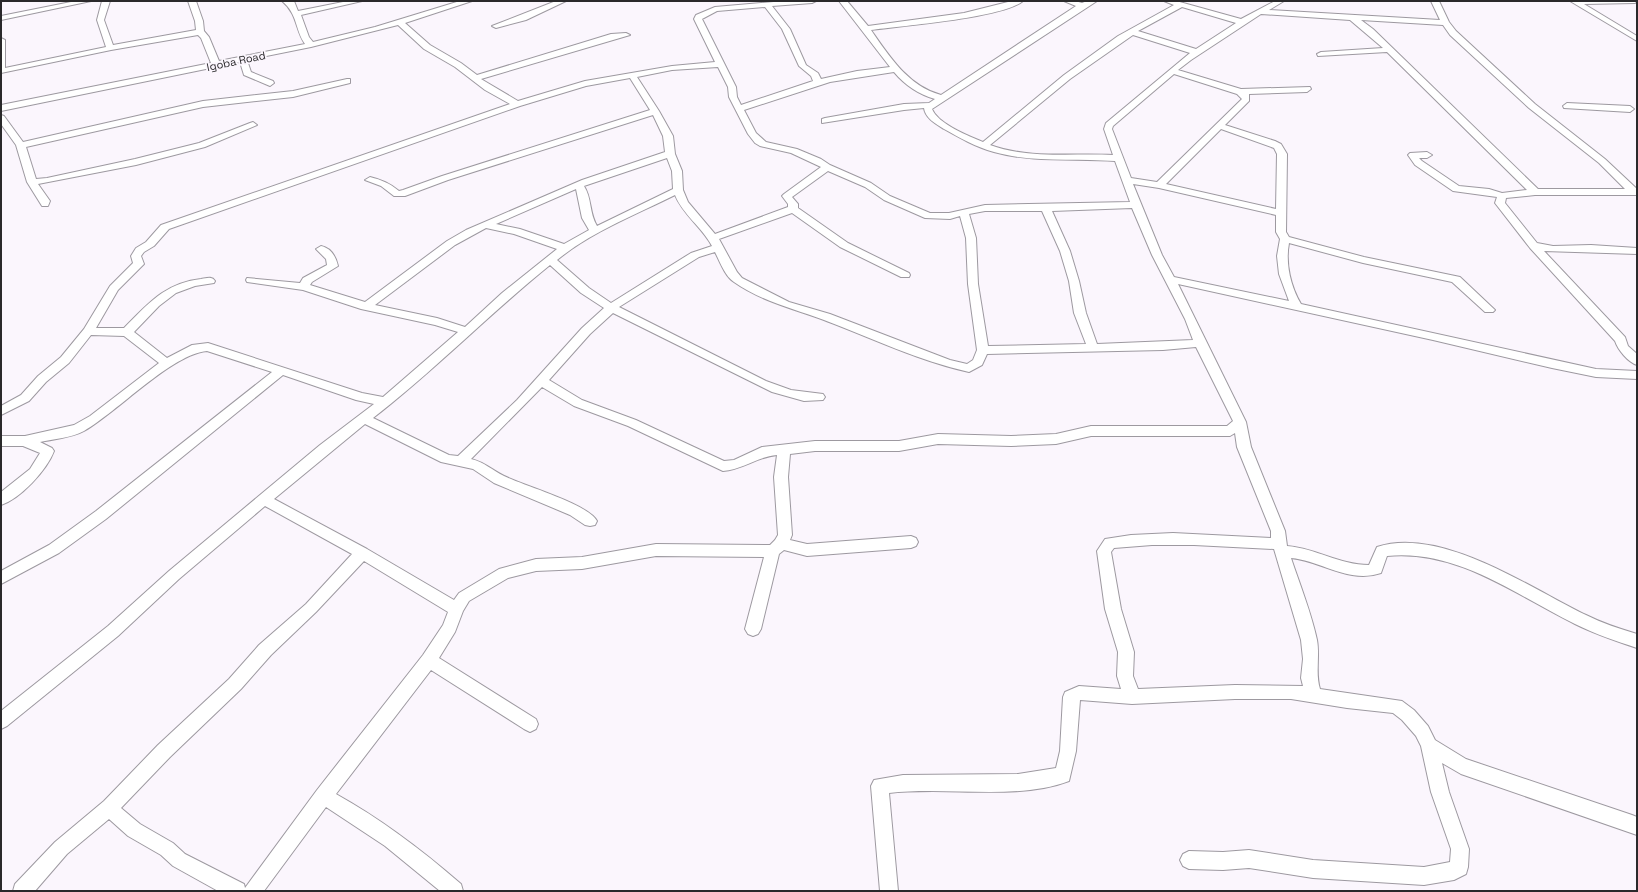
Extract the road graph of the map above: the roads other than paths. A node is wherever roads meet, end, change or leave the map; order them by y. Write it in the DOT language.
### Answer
graph roads {
  1 [pos="87,1"];
  2 [pos="106,1"];
  3 [pos="192,1"];
  4 [pos="286,1"];
  5 [pos="358,1"];
  6 [pos="468,1"];
  7 [pos="562,1"];
  8 [pos="812,1"];
  9 [pos="842,1"];
  10 [pos="1018,1"];
  11 [pos="1068,1"];
  12 [pos="1093,1"];
  13 [pos="1168,1"];
  14 [pos="1280,1"];
  15 [pos="1436,1"];
  16 [pos="1635,1"];
  17 [pos="1575,2"];
  18 [pos="1179,3"];
  19 [pos="714,5"];
  20 [pos="766,5"];
  21 [pos="1082,6"];
  22 [pos="1261,12"];
  23 [pos="296,14"];
  24 [pos="1,18"];
  25 [pos="1353,18"];
  26 [pos="399,22"];
  27 [pos="1242,22"];
  28 [pos="1445,23"];
  29 [pos="496,26"];
  30 [pos="867,28"];
  31 [pos="200,32"];
  32 [pos="1132,32"];
  33 [pos="626,35"];
  34 [pos="1637,39"];
  35 [pos="1,40"];
  36 [pos="311,45"];
  37 [pos="110,48"];
  38 [pos="1388,50"];
  39 [pos="1196,52"];
  40 [pos="1321,54"];
  41 [pos="243,59"];
  42 [pos="720,64"];
  43 [pos="216,65"];
  44 [pos="895,69"];
  45 [pos="1,71"];
  46 [pos="1172,71"];
  47 [pos="632,74"];
  48 [pos="254,77"];
  49 [pos="476,78"];
  50 [pos="347,81"];
  51 [pos="818,82"];
  52 [pos="270,83"];
  53 [pos="1307,89"];
  54 [pos="250,92"];
  55 [pos="1240,92"];
  56 [pos="942,98"];
  57 [pos="517,104"];
  58 [pos="931,105"];
  59 [pos="1567,106"];
  60 [pos="1,108"];
  61 [pos="740,108"];
  62 [pos="655,111"];
  63 [pos="1635,111"];
  64 [pos="1,118"];
  65 [pos="825,121"];
  66 [pos="253,125"];
  67 [pos="1220,126"];
  68 [pos="21,145"];
  69 [pos="984,146"];
  70 [pos="670,154"];
  71 [pos="1428,155"];
  72 [pos="1119,158"];
  73 [pos="827,167"];
  74 [pos="370,180"];
  75 [pos="1128,180"];
  76 [pos="32,182"];
  77 [pos="579,185"];
  78 [pos="1159,185"];
  79 [pos="678,190"];
  80 [pos="1534,192"];
  81 [pos="1636,192"];
  82 [pos="1502,196"];
  83 [pos="44,204"];
  84 [pos="1136,205"];
  85 [pos="1046,208"];
  86 [pos="793,209"];
  87 [pos="1281,213"];
  88 [pos="965,217"];
  89 [pos="485,225"];
  90 [pos="595,231"];
  91 [pos="1285,239"];
  92 [pos="715,243"];
  93 [pos="1534,246"];
  94 [pos="565,248"];
  95 [pos="321,249"];
  96 [pos="1637,251"];
  97 [pos="552,260"];
  98 [pos="905,275"];
  99 [pos="1169,279"];
  100 [pos="251,280"];
  101 [pos="210,281"];
  102 [pos="304,287"];
  103 [pos="1297,306"];
  104 [pos="365,307"];
  105 [pos="612,308"];
  106 [pos="1489,310"];
  107 [pos="88,331"];
  108 [pos="467,331"];
  109 [pos="127,332"];
  110 [pos="1200,343"];
  111 [pos="1093,348"];
  112 [pos="983,350"];
  113 [pos="1637,361"];
  114 [pos="167,363"];
  115 [pos="281,371"];
  116 [pos="1637,375"];
  117 [pos="541,381"];
  118 [pos="819,397"];
  119 [pos="385,402"];
  120 [pos="1,411"];
  121 [pos="363,418"];
  122 [pos="1240,422"];
  123 [pos="1,441"];
  124 [pos="25,441"];
  125 [pos="784,449"];
  126 [pos="461,461"];
  127 [pos="1,500"];
  128 [pos="265,500"];
  129 [pos="590,521"];
  130 [pos="911,542"];
  131 [pos="777,547"];
  132 [pos="1280,547"];
  133 [pos="362,553"];
  134 [pos="1,578"];
  135 [pos="456,609"];
  136 [pos="753,629"];
  137 [pos="1637,641"];
  138 [pos="429,660"];
  139 [pos="1314,695"];
  140 [pos="1132,697"];
  141 [pos="1,721"];
  142 [pos="530,724"];
  143 [pos="1429,746"];
  144 [pos="322,796"];
  145 [pos="110,807"];
  146 [pos="1637,826"];
  147 [pos="1189,860"];
  148 [pos="22,891"];
  149 [pos="237,891"];
  150 [pos="253,891"];
  151 [pos="454,891"];
  152 [pos="889,891"];
  1 -- 24 [label="street"];
  2 -- 37 [label="street"];
  3 -- 31 [label="street"];
  4 -- 23 [label="street"];
  5 -- 23 [label="street"];
  6 -- 26 [label="street, Igoba Road"];
  7 -- 29 [label="street"];
  8 -- 20 [label="street"];
  9 -- 30 [label="street"];
  10 -- 30 [label="street"];
  11 -- 21 [label="street"];
  12 -- 21 [label="street"];
  13 -- 18 [label="street"];
  14 -- 22 [label="street"];
  15 -- 28 [label="street"];
  16 -- 17 [label="street"];
  17 -- 34 [label="street"];
  18 -- 27 [label="street"];
  18 -- 32 [label="street"];
  19 -- 20 [label="street"];
  19 -- 42 [label="street"];
  20 -- 51 [label="street"];
  21 -- 56 [label="street"];
  22 -- 25 [label="street"];
  22 -- 27 [label="street"];
  23 -- 36 [label="street"];
  25 -- 28 [label="street"];
  25 -- 38 [label="street"];
  26 -- 36 [label="street, Igoba Road"];
  26 -- 49 [label="street"];
  27 -- 39 [label="street"];
  28 -- 81 [label="street"];
  30 -- 44 [label="street"];
  31 -- 37 [label="street"];
  31 -- 43 [label="street"];
  32 -- 39 [label="street"];
  32 -- 69 [label="street"];
  33 -- 49 [label="street"];
  35 -- 45 [label="street"];
  36 -- 41 [label="street, Igoba Road"];
  37 -- 45 [label="street"];
  38 -- 40 [label="street"];
  38 -- 80 [label="street"];
  39 -- 46 [label="street"];
  41 -- 43 [label="street, Igoba Road"];
  41 -- 48 [label="street"];
  42 -- 47 [label="street"];
  42 -- 61 [label="street"];
  43 -- 60 [label="street, Igoba Road"];
  44 -- 51 [label="street"];
  44 -- 56 [label="street"];
  46 -- 55 [label="street"];
  46 -- 72 [label="street"];
  47 -- 57 [label="street"];
  47 -- 62 [label="street"];
  48 -- 52 [label="street"];
  48 -- 54 [label="street"];
  49 -- 57 [label="street"];
  50 -- 54 [label="street"];
  51 -- 61 [label="street"];
  53 -- 55 [label="street"];
  54 -- 68 [label="street"];
  55 -- 67 [label="street"];
  56 -- 58 [label="street"];
  57 -- 107 [label="street"];
  58 -- 65 [label="street"];
  58 -- 69 [label="street"];
  59 -- 63 [label="street"];
  61 -- 73 [label="street"];
  62 -- 70 [label="street"];
  62 -- 74 [label="street"];
  64 -- 68 [label="street"];
  66 -- 76 [label="street"];
  67 -- 78 [label="street"];
  67 -- 87 [label="street"];
  68 -- 76 [label="street"];
  69 -- 72 [label="street"];
  70 -- 77 [label="street"];
  70 -- 79 [label="street"];
  71 -- 82 [label="street"];
  72 -- 75 [label="street"];
  73 -- 86 [label="street"];
  73 -- 88 [label="street"];
  75 -- 78 [label="street"];
  75 -- 84 [label="street"];
  76 -- 83 [label="street"];
  77 -- 89 [label="street"];
  77 -- 90 [label="street"];
  78 -- 87 [label="street"];
  79 -- 90 [label="street"];
  79 -- 92 [label="street"];
  80 -- 81 [label="street"];
  80 -- 82 [label="street"];
  82 -- 93 [label="street"];
  84 -- 85 [label="street"];
  84 -- 99 [label="street"];
  85 -- 88 [label="street"];
  85 -- 111 [label="street"];
  86 -- 92 [label="street"];
  86 -- 98 [label="street"];
  87 -- 91 [label="street"];
  88 -- 112 [label="street"];
  89 -- 94 [label="street"];
  89 -- 104 [label="street"];
  90 -- 94 [label="street"];
  91 -- 103 [label="street"];
  91 -- 106 [label="street"];
  92 -- 105 [label="street"];
  92 -- 112 [label="street"];
  93 -- 96 [label="street"];
  93 -- 113 [label="street"];
  94 -- 97 [label="street"];
  95 -- 102 [label="street"];
  97 -- 105 [label="street"];
  97 -- 108 [label="street"];
  99 -- 103 [label="street"];
  99 -- 110 [label="street"];
  100 -- 102 [label="street"];
  101 -- 109 [label="street"];
  102 -- 104 [label="street"];
  103 -- 116 [label="street"];
  104 -- 108 [label="street"];
  105 -- 117 [label="street"];
  105 -- 118 [label="street"];
  107 -- 109 [label="street"];
  107 -- 120 [label="street"];
  108 -- 119 [label="street"];
  109 -- 114 [label="street"];
  110 -- 111 [label="street"];
  110 -- 122 [label="street"];
  111 -- 112 [label="street"];
  114 -- 115 [label="street"];
  114 -- 124 [label="street"];
  115 -- 119 [label="street"];
  115 -- 134 [label="street"];
  117 -- 125 [label="street"];
  117 -- 126 [label="street"];
  119 -- 121 [label="street"];
  121 -- 126 [label="street"];
  121 -- 128 [label="street"];
  122 -- 125 [label="street"];
  122 -- 132 [label="street"];
  123 -- 124 [label="street"];
  124 -- 127 [label="street"];
  125 -- 131 [label="street"];
  126 -- 129 [label="street"];
  128 -- 133 [label="street"];
  128 -- 141 [label="street"];
  130 -- 131 [label="street"];
  131 -- 135 [label="street"];
  131 -- 136 [label="street"];
  132 -- 137 [label="street"];
  132 -- 139 [label="street"];
  132 -- 140 [label="street"];
  133 -- 135 [label="street"];
  133 -- 145 [label="street"];
  135 -- 138 [label="street"];
  138 -- 142 [label="street"];
  138 -- 144 [label="street"];
  139 -- 140 [label="street"];
  139 -- 143 [label="street"];
  140 -- 152 [label="street"];
  143 -- 146 [label="street"];
  143 -- 147 [label="street"];
  144 -- 150 [label="street"];
  144 -- 151 [label="street"];
  145 -- 148 [label="street"];
  145 -- 149 [label="street"];
}
